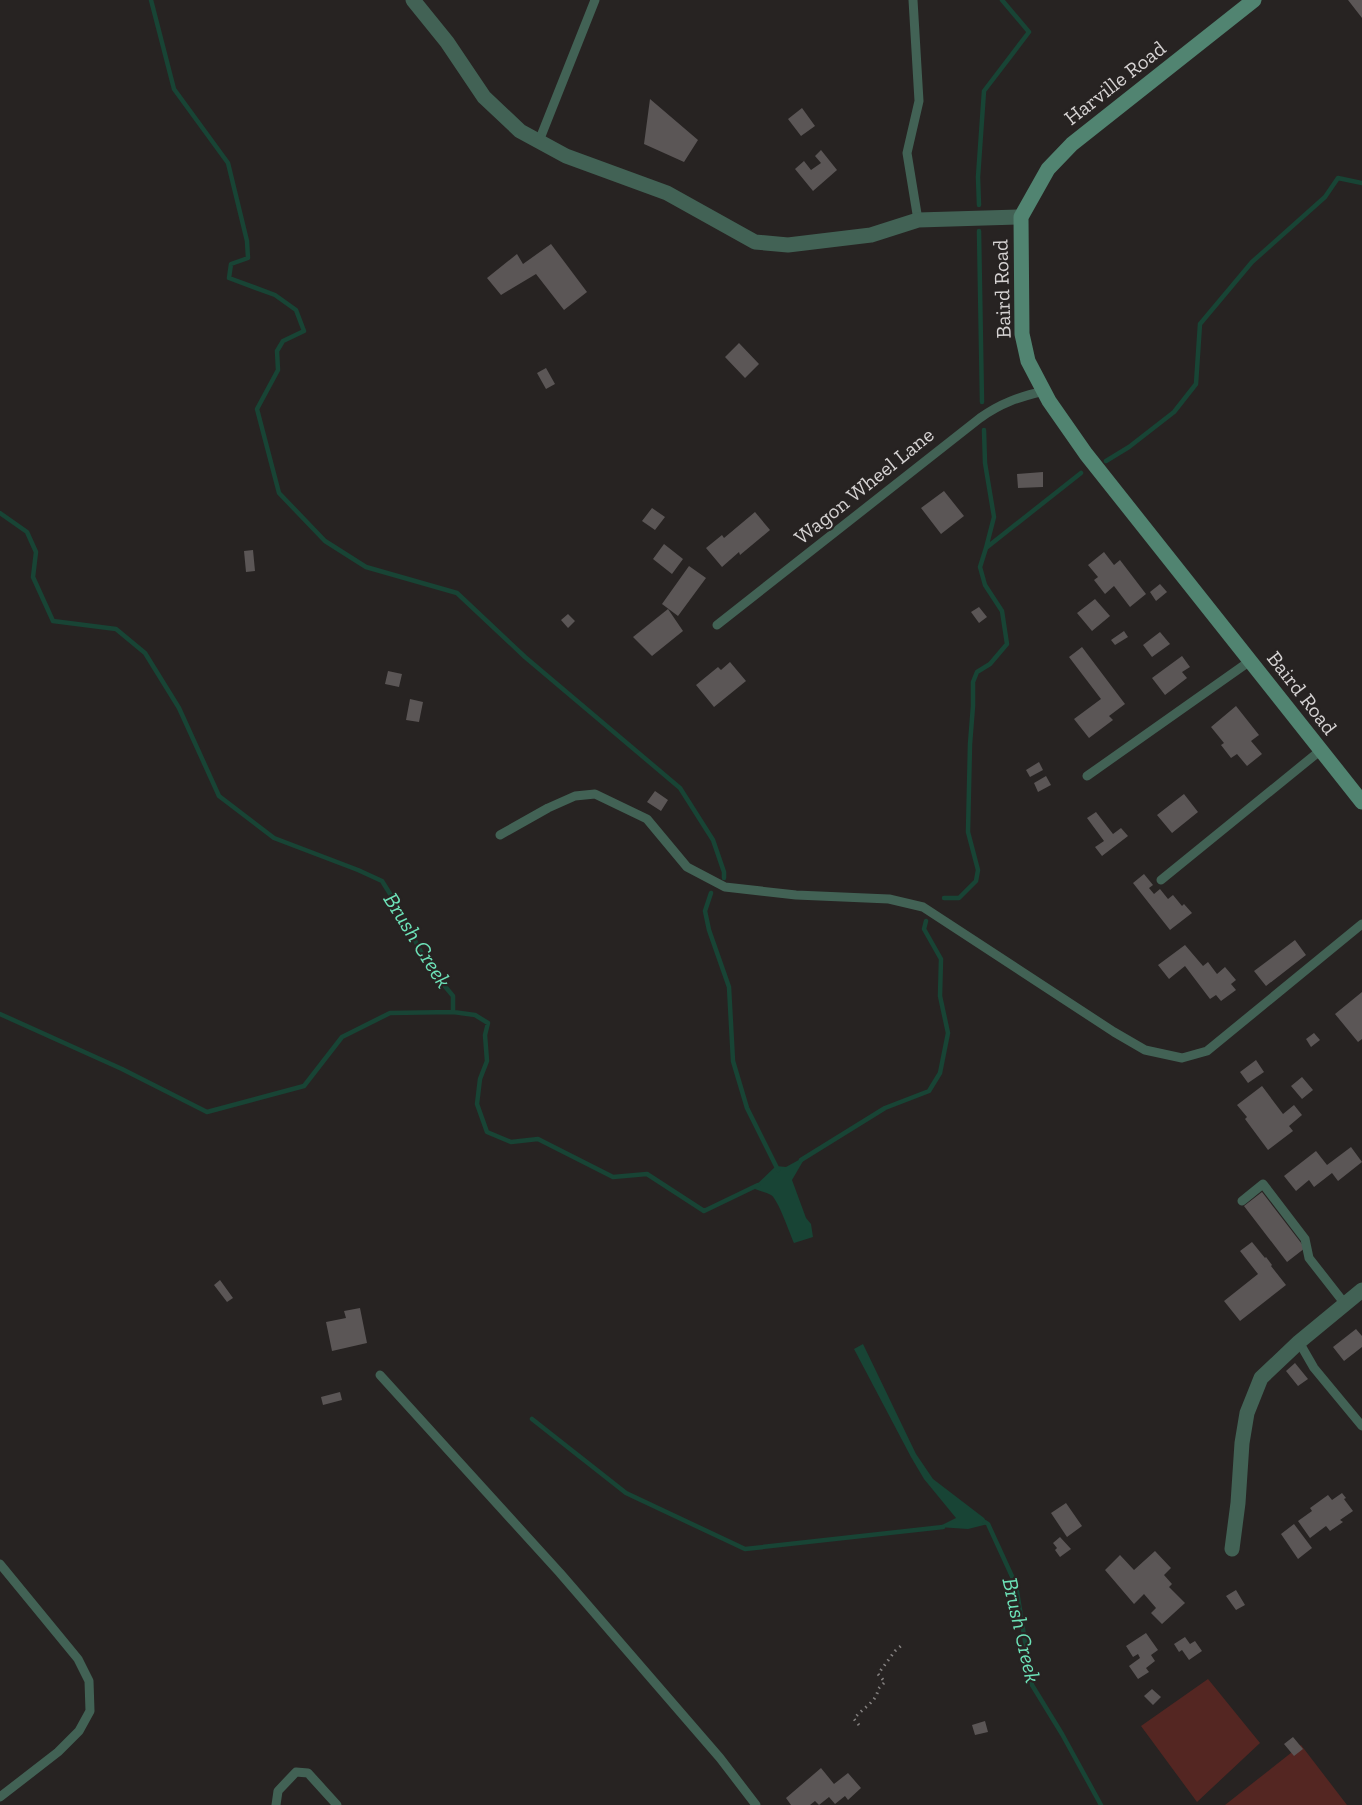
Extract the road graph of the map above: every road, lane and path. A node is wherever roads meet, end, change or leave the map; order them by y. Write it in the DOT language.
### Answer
graph roads {
  1 [pos="413,0"];
  2 [pos="595,0"];
  3 [pos="913,0"];
  4 [pos="1254,0"];
  5 [pos="539,141"];
  6 [pos="1021,217"];
  7 [pos="918,220"];
  8 [pos="1044,391"];
  9 [pos="717,625"];
  10 [pos="1250,661"];
  11 [pos="1321,750"];
  12 [pos="1087,776"];
  13 [pos="1362,802"];
  14 [pos="500,835"];
  15 [pos="1161,880"];
  16 [pos="1362,924"];
  17 [pos="1242,1201"];
  18 [pos="1362,1290"];
  19 [pos="1345,1304"];
  20 [pos="1299,1342"];
  21 [pos="380,1375"];
  22 [pos="1362,1426"];
  23 [pos="1232,1549"];
  24 [pos="0,1564"];
  25 [pos="902,1645"];
  26 [pos="859,1725"];
  27 [pos="0,1797"];
  28 [pos="276,1805"];
  29 [pos="337,1805"];
  30 [pos="756,1805"];
  1 -- 5 [label="street, Baird Road"];
  2 -- 5 [label="lane"];
  3 -- 7 [label="lane"];
  4 -- 6 [label="street, Harville Road"];
  5 -- 7 [label="street, Baird Road"];
  6 -- 7 [label="street, Baird Road"];
  6 -- 8 [label="street, Baird Road"];
  8 -- 9 [label="lane, Wagon Wheel Lane"];
  8 -- 10 [label="street, Baird Road"];
  10 -- 11 [label="street, Baird Road"];
  10 -- 12 [label="lane"];
  11 -- 13 [label="street, Baird Road"];
  11 -- 15 [label="lane"];
  14 -- 16 [label="lane"];
  17 -- 19 [label="lane"];
  18 -- 19 [label="street"];
  19 -- 20 [label="street"];
  20 -- 22 [label="lane"];
  20 -- 23 [label="street"];
  21 -- 30 [label="lane"];
  24 -- 27 [label="lane"];
  25 -- 26 [label="path"];
  28 -- 29 [label="lane"];
}
